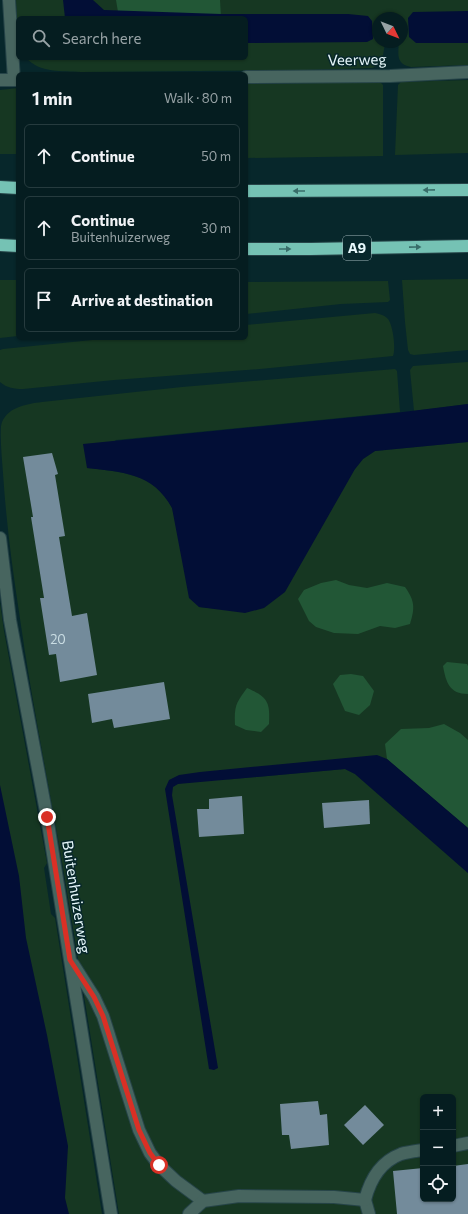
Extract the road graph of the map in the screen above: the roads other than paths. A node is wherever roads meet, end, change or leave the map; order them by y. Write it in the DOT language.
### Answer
graph roads {
  1 [pos="9,0"];
  2 [pos="468,72"];
  3 [pos="248,77"];
  4 [pos="0,80"];
  5 [pos="16,80"];
  6 [pos="0,187"];
  7 [pos="16,188"];
  8 [pos="468,190"];
  9 [pos="248,191"];
  10 [pos="0,245"];
  11 [pos="16,246"];
  12 [pos="468,246"];
  13 [pos="248,249"];
  14 [pos="0,538"];
  15 [pos="70,960"];
  16 [pos="468,1143"];
  17 [pos="456,1145"];
  18 [pos="420,1151"];
  19 [pos="365,1200"];
  20 [pos="203,1201"];
  21 [pos="111,1214"];
  22 [pos="189,1214"];
  23 [pos="369,1214"];
  1 -- 5 [label="street"];
  2 -- 3 [label="street, Veerweg"];
  4 -- 5 [label="street"];
  6 -- 7 [label="highway"];
  8 -- 9 [label="highway, one-way"];
  10 -- 11 [label="highway"];
  13 -- 12 [label="highway, A9, one-way"];
  14 -- 15 [label="street, Buitenhuizerweg"];
  15 -- 20 [label="street"];
  15 -- 21 [label="street, Buitenhuizerweg"];
  16 -- 17 [label="street"];
  18 -- 19 [label="street"];
  19 -- 20 [label="street"];
  19 -- 23 [label="street"];
  20 -- 22 [label="street"];
}
